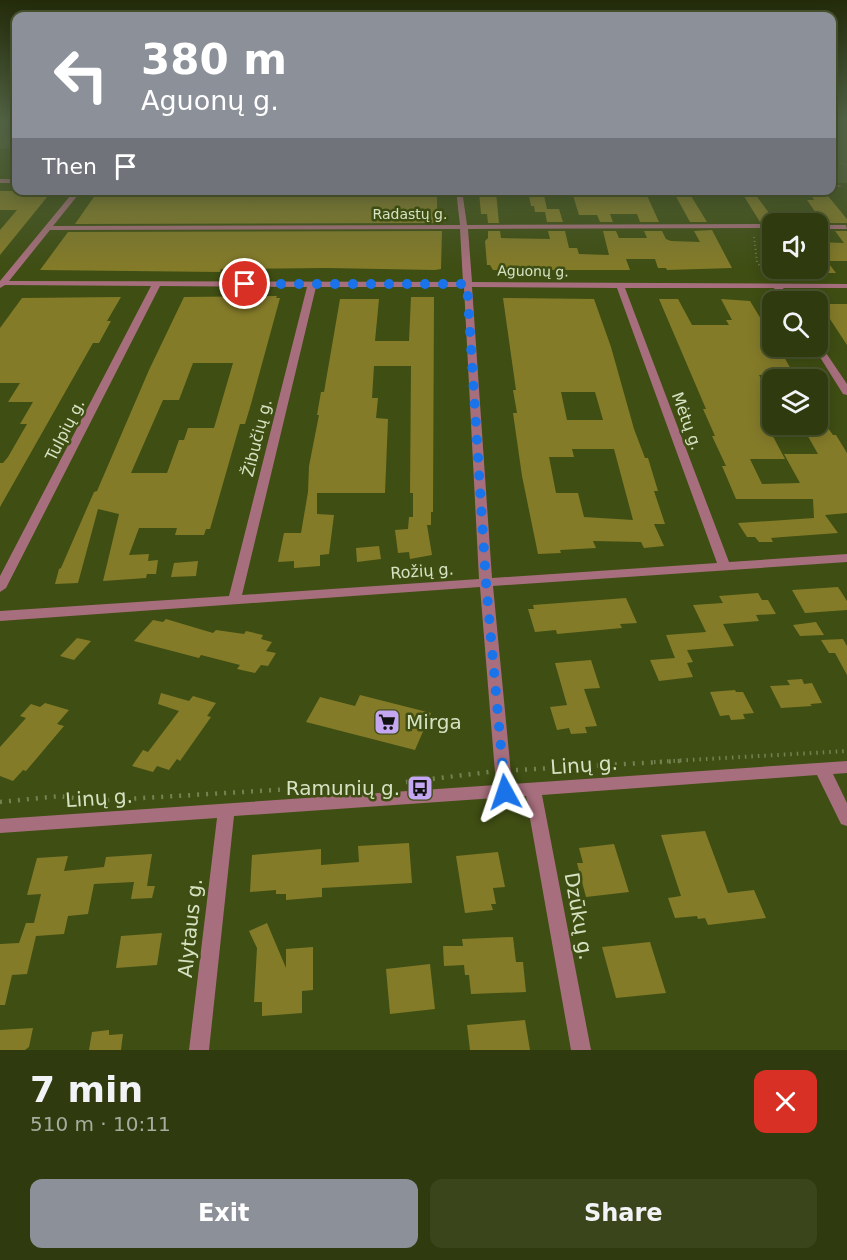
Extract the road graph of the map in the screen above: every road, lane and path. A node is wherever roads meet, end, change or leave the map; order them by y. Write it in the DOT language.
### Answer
graph roads {
  1 [pos="75,195"];
  2 [pos="460,195"];
  3 [pos="749,226"];
  4 [pos="762,226"];
  5 [pos="464,227"];
  6 [pos="828,227"];
  7 [pos="846,227"];
  8 [pos="48,228"];
  9 [pos="1,284"];
  10 [pos="312,284"];
  11 [pos="467,284"];
  12 [pos="156,285"];
  13 [pos="620,285"];
  14 [pos="777,286"];
  15 [pos="847,286"];
  16 [pos="780,291"];
  17 [pos="824,357"];
  18 [pos="847,392"];
  19 [pos="847,558"];
  20 [pos="725,567"];
  21 [pos="486,583"];
  22 [pos="0,588"];
  23 [pos="234,601"];
  24 [pos="0,616"];
  25 [pos="847,751"];
  26 [pos="847,767"];
  27 [pos="822,769"];
  28 [pos="504,771"];
  29 [pos="404,782"];
  30 [pos="361,785"];
  31 [pos="533,790"];
  32 [pos="505,792"];
  33 [pos="0,802"];
  34 [pos="226,810"];
  35 [pos="847,819"];
  36 [pos="0,826"];
  37 [pos="199,1050"];
  38 [pos="581,1050"];
  1 -- 8 [label="street"];
  2 -- 5 [label="street"];
  3 -- 4 [label="street, Radastų g."];
  3 -- 5 [label="street, Radastų g."];
  3 -- 14 [label="path"];
  5 -- 8 [label="street, Radastų g."];
  5 -- 11 [label="street"];
  6 -- 7 [label="street"];
  8 -- 9 [label="street"];
  9 -- 12 [label="street, Aguonų g."];
  10 -- 11 [label="street, Aguonų g."];
  10 -- 12 [label="street, Aguonų g."];
  10 -- 23 [label="street, Žibučių g."];
  11 -- 13 [label="street, Aguonų g."];
  11 -- 21 [label="street"];
  12 -- 22 [label="street, Tulpių g."];
  13 -- 14 [label="street, Aguonų g."];
  13 -- 20 [label="street, Mėtų g."];
  14 -- 15 [label="street, Aguonų g."];
  14 -- 16 [label="street"];
  17 -- 18 [label="street"];
  19 -- 20 [label="street, Rožių g."];
  20 -- 21 [label="street, Rožių g."];
  21 -- 23 [label="street, Rožių g."];
  21 -- 28 [label="street"];
  23 -- 24 [label="street, Rožių g."];
  25 -- 28 [label="path"];
  26 -- 27 [label="street, Linų g."];
  27 -- 31 [label="street, Linų g."];
  27 -- 35 [label="street"];
  28 -- 29 [label="path"];
  28 -- 32 [label="street"];
  30 -- 33 [label="path"];
  31 -- 32 [label="street, Linų g."];
  31 -- 38 [label="street, Dzūkų g."];
  32 -- 34 [label="street, Linų g."];
  34 -- 36 [label="street, Linų g."];
  34 -- 37 [label="street, Alytaus g."];
}
